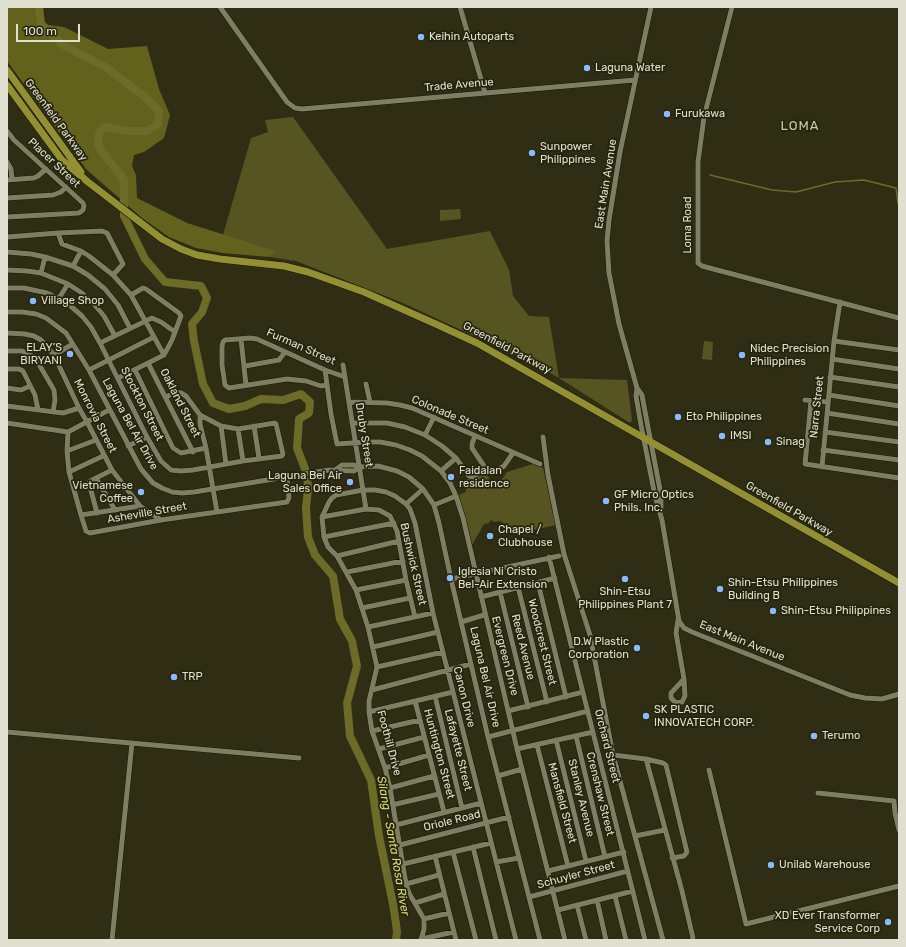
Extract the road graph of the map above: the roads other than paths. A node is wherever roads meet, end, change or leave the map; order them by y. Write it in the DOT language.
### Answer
graph roads {
  1 [pos="220,7"];
  2 [pos="460,7"];
  3 [pos="651,7"];
  4 [pos="732,7"];
  5 [pos="7,70"];
  6 [pos="634,80"];
  7 [pos="7,85"];
  8 [pos="485,93"];
  9 [pos="7,131"];
  10 [pos="7,162"];
  11 [pos="46,168"];
  12 [pos="10,179"];
  13 [pos="88,182"];
  14 [pos="66,187"];
  15 [pos="7,198"];
  16 [pos="7,217"];
  17 [pos="58,233"];
  18 [pos="7,237"];
  19 [pos="81,251"];
  20 [pos="7,252"];
  21 [pos="46,257"];
  22 [pos="73,266"];
  23 [pos="7,270"];
  24 [pos="41,273"];
  25 [pos="114,275"];
  26 [pos="68,284"];
  27 [pos="7,288"];
  28 [pos="131,295"];
  29 [pos="59,298"];
  30 [pos="840,302"];
  31 [pos="7,312"];
  32 [pos="899,318"];
  33 [pos="146,321"];
  34 [pos="130,328"];
  35 [pos="175,332"];
  36 [pos="7,334"];
  37 [pos="115,336"];
  38 [pos="154,337"];
  39 [pos="241,339"];
  40 [pos="834,341"];
  41 [pos="100,343"];
  42 [pos="73,344"];
  43 [pos="899,350"];
  44 [pos="7,351"];
  45 [pos="285,352"];
  46 [pos="54,355"];
  47 [pos="164,355"];
  48 [pos="832,359"];
  49 [pos="108,360"];
  50 [pos="148,363"];
  51 [pos="245,366"];
  52 [pos="343,366"];
  53 [pos="899,368"];
  54 [pos="7,369"];
  55 [pos="89,370"];
  56 [pos="135,370"];
  57 [pos="325,370"];
  58 [pos="345,377"];
  59 [pos="830,377"];
  60 [pos="118,378"];
  61 [pos="366,384"];
  62 [pos="246,385"];
  63 [pos="327,385"];
  64 [pos="30,386"];
  65 [pos="899,387"];
  66 [pos="7,388"];
  67 [pos="637,388"];
  68 [pos="829,395"];
  69 [pos="166,397"];
  70 [pos="805,400"];
  71 [pos="811,401"];
  72 [pos="349,402"];
  73 [pos="370,402"];
  74 [pos="828,402"];
  75 [pos="7,406"];
  76 [pos="899,406"];
  77 [pos="79,408"];
  78 [pos="38,410"];
  79 [pos="109,410"];
  80 [pos="53,412"];
  81 [pos="827,413"];
  82 [pos="200,415"];
  83 [pos="434,418"];
  84 [pos="87,422"];
  85 [pos="7,423"];
  86 [pos="352,423"];
  87 [pos="899,424"];
  88 [pos="221,426"];
  89 [pos="254,426"];
  90 [pos="238,429"];
  91 [pos="68,432"];
  92 [pos="825,432"];
  93 [pos="425,435"];
  94 [pos="147,436"];
  95 [pos="475,436"];
  96 [pos="543,437"];
  97 [pos="643,438"];
  98 [pos="96,440"];
  99 [pos="651,442"];
  100 [pos="899,442"];
  101 [pos="356,443"];
  102 [pos="128,446"];
  103 [pos="206,448"];
  104 [pos="823,450"];
  105 [pos="67,451"];
  106 [pos="193,452"];
  107 [pos="513,453"];
  108 [pos="104,456"];
  109 [pos="259,458"];
  110 [pos="456,458"];
  111 [pos="899,460"];
  112 [pos="243,461"];
  113 [pos="226,464"];
  114 [pos="540,464"];
  115 [pos="209,466"];
  116 [pos="360,467"];
  117 [pos="822,467"];
  118 [pos="486,469"];
  119 [pos="112,470"];
  120 [pos="442,471"];
  121 [pos="69,472"];
  122 [pos="287,477"];
  123 [pos="96,478"];
  124 [pos="899,478"];
  125 [pos="213,488"];
  126 [pos="423,489"];
  127 [pos="363,490"];
  128 [pos="456,496"];
  129 [pos="406,504"];
  130 [pos="434,505"];
  131 [pos="140,506"];
  132 [pos="366,508"];
  133 [pos="115,510"];
  134 [pos="217,512"];
  135 [pos="97,513"];
  136 [pos="81,515"];
  137 [pos="322,518"];
  138 [pos="161,520"];
  139 [pos="662,520"];
  140 [pos="394,523"];
  141 [pos="324,537"];
  142 [pos="399,541"];
  143 [pos="338,556"];
  144 [pos="559,556"];
  145 [pos="549,557"];
  146 [pos="403,561"];
  147 [pos="347,572"];
  148 [pos="475,573"];
  149 [pos="555,578"];
  150 [pos="451,579"];
  151 [pos="406,580"];
  152 [pos="538,583"];
  153 [pos="899,583"];
  154 [pos="518,587"];
  155 [pos="356,590"];
  156 [pos="500,592"];
  157 [pos="481,597"];
  158 [pos="410,598"];
  159 [pos="362,608"];
  160 [pos="433,613"];
  161 [pos="484,615"];
  162 [pos="415,617"];
  163 [pos="678,618"];
  164 [pos="462,622"];
  165 [pos="368,627"];
  166 [pos="438,632"];
  167 [pos="373,647"];
  168 [pos="442,652"];
  169 [pos="471,664"];
  170 [pos="377,667"];
  171 [pos="447,670"];
  172 [pos="684,678"];
  173 [pos="372,690"];
  174 [pos="453,692"];
  175 [pos="583,692"];
  176 [pos="899,694"];
  177 [pos="435,696"];
  178 [pos="566,697"];
  179 [pos="415,701"];
  180 [pos="547,702"];
  181 [pos="528,707"];
  182 [pos="508,711"];
  183 [pos="588,711"];
  184 [pos="369,712"];
  185 [pos="420,720"];
  186 [pos="372,730"];
  187 [pos="512,730"];
  188 [pos="7,732"];
  189 [pos="593,732"];
  190 [pos="576,736"];
  191 [pos="424,737"];
  192 [pos="488,737"];
  193 [pos="556,740"];
  194 [pos="132,744"];
  195 [pos="537,745"];
  196 [pos="516,749"];
  197 [pos="379,750"];
  198 [pos="614,755"];
  199 [pos="429,756"];
  200 [pos="299,758"];
  201 [pos="646,759"];
  202 [pos="385,768"];
  203 [pos="522,769"];
  204 [pos="709,770"];
  205 [pos="434,776"];
  206 [pos="498,776"];
  207 [pos="390,788"];
  208 [pos="818,792"];
  209 [pos="439,794"];
  210 [pos="481,803"];
  211 [pos="392,805"];
  212 [pos="462,808"];
  213 [pos="444,812"];
  214 [pos="509,817"];
  215 [pos="486,823"];
  216 [pos="396,825"];
  217 [pos="665,830"];
  218 [pos="899,830"];
  219 [pos="635,836"];
  220 [pos="491,843"];
  221 [pos="400,845"];
  222 [pos="473,847"];
  223 [pos="453,852"];
  224 [pos="624,852"];
  225 [pos="435,856"];
  226 [pos="605,857"];
  227 [pos="519,858"];
  228 [pos="672,858"];
  229 [pos="586,861"];
  230 [pos="496,862"];
  231 [pos="403,864"];
  232 [pos="568,866"];
  233 [pos="548,871"];
  234 [pos="628,871"];
  235 [pos="439,875"];
  236 [pos="406,884"];
  237 [pos="899,886"];
  238 [pos="553,891"];
  239 [pos="633,891"];
  240 [pos="444,894"];
  241 [pos="615,896"];
  242 [pos="529,897"];
  243 [pos="596,900"];
  244 [pos="415,902"];
  245 [pos="577,905"];
  246 [pos="558,910"];
  247 [pos="449,913"];
  248 [pos="424,919"];
  249 [pos="454,932"];
  250 [pos="112,940"];
  251 [pos="421,940"];
  252 [pos="456,940"];
  253 [pos="476,940"];
  254 [pos="496,940"];
  255 [pos="516,940"];
  256 [pos="540,940"];
  257 [pos="565,940"];
  258 [pos="586,940"];
  259 [pos="606,940"];
  260 [pos="626,940"];
  261 [pos="646,940"];
  262 [pos="663,940"];
  263 [pos="692,940"];
  1 -- 8 [label="street, Trade Avenue"];
  2 -- 8 [label="street"];
  3 -- 6 [label="street, East Main Avenue"];
  4 -- 30 [label="street, Loma Road"];
  5 -- 13 [label="main road, Greenfield Parkway"];
  6 -- 8 [label="street, Trade Avenue"];
  6 -- 67 [label="street, East Main Avenue"];
  7 -- 13 [label="main road, Greenfield Parkway"];
  9 -- 11 [label="street, Placer Street"];
  10 -- 12 [label="street"];
  11 -- 12 [label="street"];
  11 -- 14 [label="street, Placer Street"];
  13 -- 97 [label="main road, Greenfield Parkway"];
  14 -- 15 [label="street"];
  14 -- 16 [label="street, Placer Street"];
  17 -- 18 [label="street"];
  17 -- 19 [label="street"];
  17 -- 25 [label="street"];
  19 -- 22 [label="street"];
  19 -- 25 [label="street"];
  20 -- 21 [label="street"];
  21 -- 22 [label="street"];
  21 -- 24 [label="street"];
  22 -- 34 [label="street"];
  23 -- 24 [label="street"];
  24 -- 26 [label="street"];
  25 -- 28 [label="street"];
  26 -- 29 [label="street"];
  26 -- 37 [label="street"];
  27 -- 29 [label="street, Stockton Street"];
  28 -- 33 [label="street"];
  28 -- 35 [label="street"];
  29 -- 41 [label="street, Stockton Street"];
  30 -- 32 [label="street, Loma Road"];
  30 -- 40 [label="street, Narra Street"];
  31 -- 42 [label="street, Laguna Bel Air Drive"];
  33 -- 34 [label="street"];
  33 -- 35 [label="street"];
  33 -- 38 [label="street"];
  34 -- 37 [label="street"];
  35 -- 47 [label="street"];
  36 -- 46 [label="street, Monrovia Street"];
  37 -- 41 [label="street"];
  38 -- 47 [label="street"];
  38 -- 49 [label="street"];
  39 -- 45 [label="street, Furman Street"];
  39 -- 51 [label="street"];
  39 -- 62 [label="street, Furman Street"];
  40 -- 43 [label="street"];
  40 -- 48 [label="street, Narra Street"];
  41 -- 49 [label="street, Stockton Street"];
  42 -- 46 [label="street"];
  42 -- 55 [label="street, Laguna Bel Air Drive"];
  44 -- 80 [label="street"];
  45 -- 51 [label="street"];
  45 -- 57 [label="street, Furman Street"];
  46 -- 77 [label="street, Monrovia Street"];
  47 -- 50 [label="street"];
  48 -- 53 [label="street"];
  48 -- 59 [label="street, Narra Street"];
  49 -- 55 [label="street"];
  49 -- 60 [label="street, Stockton Street"];
  50 -- 56 [label="street"];
  50 -- 69 [label="street, Oakland Street"];
  51 -- 62 [label="street"];
  52 -- 58 [label="street, Druby Street"];
  54 -- 64 [label="street"];
  55 -- 79 [label="street, Laguna Bel Air Drive"];
  56 -- 60 [label="street"];
  56 -- 106 [label="street"];
  57 -- 58 [label="street, Furman Street"];
  57 -- 63 [label="street"];
  58 -- 72 [label="street, Druby Street"];
  59 -- 65 [label="street"];
  59 -- 68 [label="street, Narra Street"];
  60 -- 94 [label="street, Stockton Street"];
  61 -- 73 [label="street"];
  62 -- 63 [label="street"];
  63 -- 101 [label="street, Evergreen Drive"];
  64 -- 66 [label="street"];
  64 -- 78 [label="street"];
  67 -- 97 [label="street, East Main Avenue"];
  67 -- 99 [label="street, East Main Avenue"];
  68 -- 74 [label="street, Narra Street"];
  68 -- 76 [label="street"];
  69 -- 82 [label="street"];
  69 -- 106 [label="street, Oakland Street"];
  70 -- 71 [label="street"];
  71 -- 74 [label="street"];
  71 -- 117 [label="street"];
  72 -- 73 [label="street, Colonade Street"];
  72 -- 86 [label="street, Druby Street"];
  73 -- 83 [label="street, Colonade Street"];
  74 -- 81 [label="street, Narra Street"];
  75 -- 78 [label="street"];
  77 -- 80 [label="street"];
  77 -- 84 [label="street, Monrovia Street"];
  78 -- 80 [label="street"];
  79 -- 84 [label="street"];
  79 -- 102 [label="street, Laguna Bel Air Drive"];
  81 -- 87 [label="street"];
  81 -- 92 [label="street, Narra Street"];
  82 -- 88 [label="street"];
  82 -- 103 [label="street"];
  83 -- 93 [label="street"];
  83 -- 95 [label="street, Colonade Street"];
  84 -- 91 [label="street"];
  84 -- 98 [label="street, Monrovia Street"];
  85 -- 91 [label="street"];
  86 -- 93 [label="street"];
  86 -- 101 [label="street, Druby Street"];
  88 -- 90 [label="street"];
  88 -- 113 [label="street"];
  89 -- 90 [label="street"];
  89 -- 109 [label="street"];
  89 -- 109 [label="street, Stockton Street"];
  90 -- 112 [label="street"];
  91 -- 105 [label="street, Asheville Street"];
  92 -- 100 [label="street"];
  92 -- 104 [label="street, Narra Street"];
  93 -- 110 [label="street"];
  94 -- 102 [label="street"];
  94 -- 115 [label="street, Stockton Street"];
  95 -- 107 [label="street, Colonade Street"];
  95 -- 118 [label="street"];
  96 -- 198 [label="street"];
  97 -- 99 [label="main road, Greenfield Parkway"];
  97 -- 139 [label="street, East Main Avenue"];
  98 -- 105 [label="street"];
  98 -- 108 [label="street, Monrovia Street"];
  99 -- 139 [label="street, East Main Avenue"];
  99 -- 153 [label="main road, Greenfield Parkway"];
  101 -- 116 [label="street, Druby Street"];
  101 -- 120 [label="street, Evergreen Drive"];
  102 -- 125 [label="street, Laguna Bel Air Drive"];
  103 -- 106 [label="street"];
  103 -- 115 [label="street"];
  104 -- 111 [label="street"];
  104 -- 117 [label="street, Narra Street"];
  105 -- 121 [label="street, Asheville Street"];
  107 -- 114 [label="street, Colonade Street"];
  107 -- 118 [label="street"];
  108 -- 119 [label="street, Monrovia Street"];
  108 -- 121 [label="street"];
  109 -- 112 [label="street, Stockton Street"];
  110 -- 118 [label="street"];
  110 -- 120 [label="street"];
  112 -- 113 [label="street, Stockton Street"];
  113 -- 115 [label="street, Stockton Street"];
  115 -- 125 [label="street"];
  116 -- 122 [label="street, Laguna Bel Air Drive"];
  116 -- 126 [label="street, Laguna Bel Air Drive"];
  116 -- 127 [label="street, Druby Street"];
  117 -- 124 [label="street"];
  119 -- 123 [label="street"];
  119 -- 131 [label="street, Monrovia Street"];
  120 -- 128 [label="street, Evergreen Drive"];
  121 -- 136 [label="street, Asheville Street"];
  122 -- 125 [label="street, Laguna Bel Air Drive"];
  122 -- 134 [label="street, Asheville Street"];
  123 -- 133 [label="street"];
  123 -- 135 [label="street"];
  125 -- 134 [label="street"];
  126 -- 129 [label="street"];
  126 -- 130 [label="street, Laguna Bel Air Drive"];
  127 -- 129 [label="street"];
  127 -- 132 [label="street, Druby Street"];
  127 -- 137 [label="street"];
  128 -- 130 [label="street"];
  128 -- 148 [label="street, Evergreen Drive"];
  129 -- 160 [label="street, Canon Drive"];
  130 -- 150 [label="street, Laguna Bel Air Drive"];
  131 -- 133 [label="street"];
  131 -- 138 [label="street, Monrovia Street"];
  132 -- 137 [label="street, Bushwick Street"];
  132 -- 140 [label="street, Bushwick Street"];
  133 -- 135 [label="street"];
  134 -- 138 [label="street, Asheville Street"];
  135 -- 136 [label="street"];
  136 -- 138 [label="street, Asheville Street"];
  137 -- 141 [label="street, Foothill Drive"];
  139 -- 163 [label="street, East Main Avenue"];
  140 -- 141 [label="street"];
  140 -- 142 [label="street, Bushwick Street"];
  141 -- 143 [label="street, Foothill Drive"];
  142 -- 143 [label="street"];
  142 -- 146 [label="street, Bushwick Street"];
  143 -- 147 [label="street, Foothill Drive"];
  144 -- 145 [label="street"];
  145 -- 148 [label="street"];
  145 -- 149 [label="street, Orchard Street"];
  146 -- 147 [label="street"];
  146 -- 151 [label="street, Bushwick Street"];
  147 -- 155 [label="street, Foothill Drive"];
  148 -- 150 [label="street"];
  148 -- 157 [label="street, Evergreen Drive"];
  149 -- 152 [label="street"];
  149 -- 175 [label="street, Orchard Street"];
  150 -- 164 [label="street, Laguna Bel Air Drive"];
  151 -- 155 [label="street"];
  151 -- 158 [label="street, Bushwick Street"];
  152 -- 154 [label="street"];
  152 -- 178 [label="street"];
  154 -- 156 [label="street"];
  154 -- 180 [label="street, Woodcrest Street"];
  155 -- 159 [label="street, Foothill Drive"];
  156 -- 157 [label="street"];
  156 -- 181 [label="street, Reed Avenue"];
  157 -- 161 [label="street, Evergreen Drive"];
  158 -- 159 [label="street"];
  158 -- 162 [label="street, Bushwick Street"];
  159 -- 165 [label="street, Foothill Drive"];
  160 -- 162 [label="street"];
  160 -- 166 [label="street, Canon Drive"];
  161 -- 164 [label="street"];
  161 -- 182 [label="street, Evergreen Drive"];
  162 -- 165 [label="street"];
  163 -- 172 [label="street"];
  163 -- 176 [label="street, East Main Avenue"];
  164 -- 169 [label="street, Laguna Bel Air Drive"];
  165 -- 167 [label="street, Foothill Drive"];
  166 -- 167 [label="street"];
  166 -- 168 [label="street, Canon Drive"];
  167 -- 170 [label="street, Foothill Drive"];
  168 -- 170 [label="street"];
  168 -- 171 [label="street, Canon Drive"];
  169 -- 171 [label="street"];
  169 -- 192 [label="street, Laguna Bel Air Drive"];
  170 -- 173 [label="street, Foothill Drive"];
  171 -- 173 [label="street"];
  171 -- 174 [label="street, Canon Drive"];
  172 -- 172 [label="street"];
  173 -- 184 [label="street, Foothill Drive"];
  174 -- 177 [label="street"];
  174 -- 210 [label="street, Canon Drive"];
  175 -- 178 [label="street"];
  175 -- 183 [label="street, Orchard Street"];
  177 -- 179 [label="street"];
  177 -- 212 [label="street, Lafayette Street"];
  178 -- 180 [label="street"];
  179 -- 184 [label="street"];
  179 -- 185 [label="street, Huntington Street"];
  180 -- 181 [label="street"];
  181 -- 182 [label="street"];
  182 -- 187 [label="street, Evergreen Drive"];
  183 -- 187 [label="street"];
  183 -- 189 [label="street, Orchard Street"];
  184 -- 186 [label="street, Foothill Drive"];
  185 -- 186 [label="street"];
  185 -- 191 [label="street, Huntington Street"];
  186 -- 197 [label="street, Foothill Drive"];
  187 -- 192 [label="street"];
  187 -- 196 [label="street, Evergreen Drive"];
  188 -- 194 [label="street"];
  189 -- 190 [label="street"];
  189 -- 224 [label="street, Orchard Street"];
  190 -- 193 [label="street"];
  190 -- 226 [label="street, Crenshaw Street"];
  191 -- 197 [label="street"];
  191 -- 199 [label="street, Huntington Street"];
  192 -- 206 [label="street, Laguna Bel Air Drive"];
  193 -- 195 [label="street"];
  193 -- 229 [label="street, Stanley Avenue"];
  194 -- 200 [label="street"];
  194 -- 250 [label="street"];
  195 -- 196 [label="street"];
  195 -- 232 [label="street, Mansfield Street"];
  196 -- 203 [label="street, Evergreen Drive"];
  197 -- 202 [label="street, Foothill Drive"];
  198 -- 201 [label="street"];
  198 -- 219 [label="street"];
  199 -- 202 [label="street"];
  199 -- 205 [label="street, Huntington Street"];
  201 -- 217 [label="street"];
  201 -- 228 [label="street"];
  202 -- 207 [label="street, Foothill Drive"];
  203 -- 206 [label="street"];
  203 -- 233 [label="street, Evergreen Drive"];
  204 -- 237 [label="street"];
  205 -- 207 [label="street"];
  205 -- 209 [label="street, Huntington Street"];
  206 -- 214 [label="street, Laguna Bel Air Drive"];
  207 -- 211 [label="street, Foothill Drive"];
  208 -- 218 [label="street"];
  209 -- 211 [label="street"];
  209 -- 213 [label="street, Huntington Street"];
  210 -- 212 [label="street"];
  210 -- 215 [label="street, Canon Drive"];
  211 -- 216 [label="street, Foothill Drive"];
  212 -- 213 [label="street"];
  213 -- 216 [label="street"];
  214 -- 215 [label="street, Oriole Road"];
  214 -- 227 [label="street, Laguna Bel Air Drive"];
  215 -- 220 [label="street, Canon Drive"];
  215 -- 221 [label="street, Oriole Road"];
  216 -- 221 [label="street, Foothill Drive"];
  217 -- 219 [label="street"];
  217 -- 228 [label="street"];
  219 -- 262 [label="street"];
  220 -- 222 [label="street"];
  220 -- 230 [label="street, Canon Drive"];
  221 -- 231 [label="street, Foothill Drive"];
  222 -- 223 [label="street"];
  222 -- 254 [label="street"];
  223 -- 225 [label="street"];
  223 -- 253 [label="street"];
  224 -- 226 [label="street"];
  224 -- 234 [label="street, Orchard Street"];
  225 -- 231 [label="street"];
  225 -- 235 [label="street"];
  226 -- 229 [label="street"];
  227 -- 230 [label="street"];
  227 -- 242 [label="street, Laguna Bel Air Drive"];
  228 -- 263 [label="street"];
  229 -- 232 [label="street"];
  230 -- 255 [label="street, Canon Drive"];
  231 -- 236 [label="street, Foothill Drive"];
  232 -- 233 [label="street"];
  233 -- 238 [label="street, Evergreen Drive"];
  234 -- 238 [label="street, Schuyler Street"];
  234 -- 239 [label="street, Orchard Street"];
  235 -- 236 [label="street"];
  235 -- 240 [label="street"];
  236 -- 244 [label="street, Foothill Drive"];
  238 -- 242 [label="street, Schuyler Street"];
  238 -- 246 [label="street, Evergreen Drive"];
  239 -- 241 [label="street"];
  239 -- 261 [label="street, Orchard Street"];
  240 -- 244 [label="street"];
  240 -- 247 [label="street"];
  241 -- 243 [label="street"];
  241 -- 260 [label="street"];
  242 -- 256 [label="street, Laguna Bel Air Drive"];
  243 -- 245 [label="street"];
  243 -- 259 [label="street"];
  244 -- 248 [label="street, Foothill Drive"];
  245 -- 246 [label="street"];
  245 -- 258 [label="street"];
  246 -- 257 [label="street, Evergreen Drive"];
  247 -- 248 [label="street"];
  247 -- 249 [label="street"];
  248 -- 251 [label="street"];
  249 -- 251 [label="street"];
  249 -- 252 [label="street"];
}
